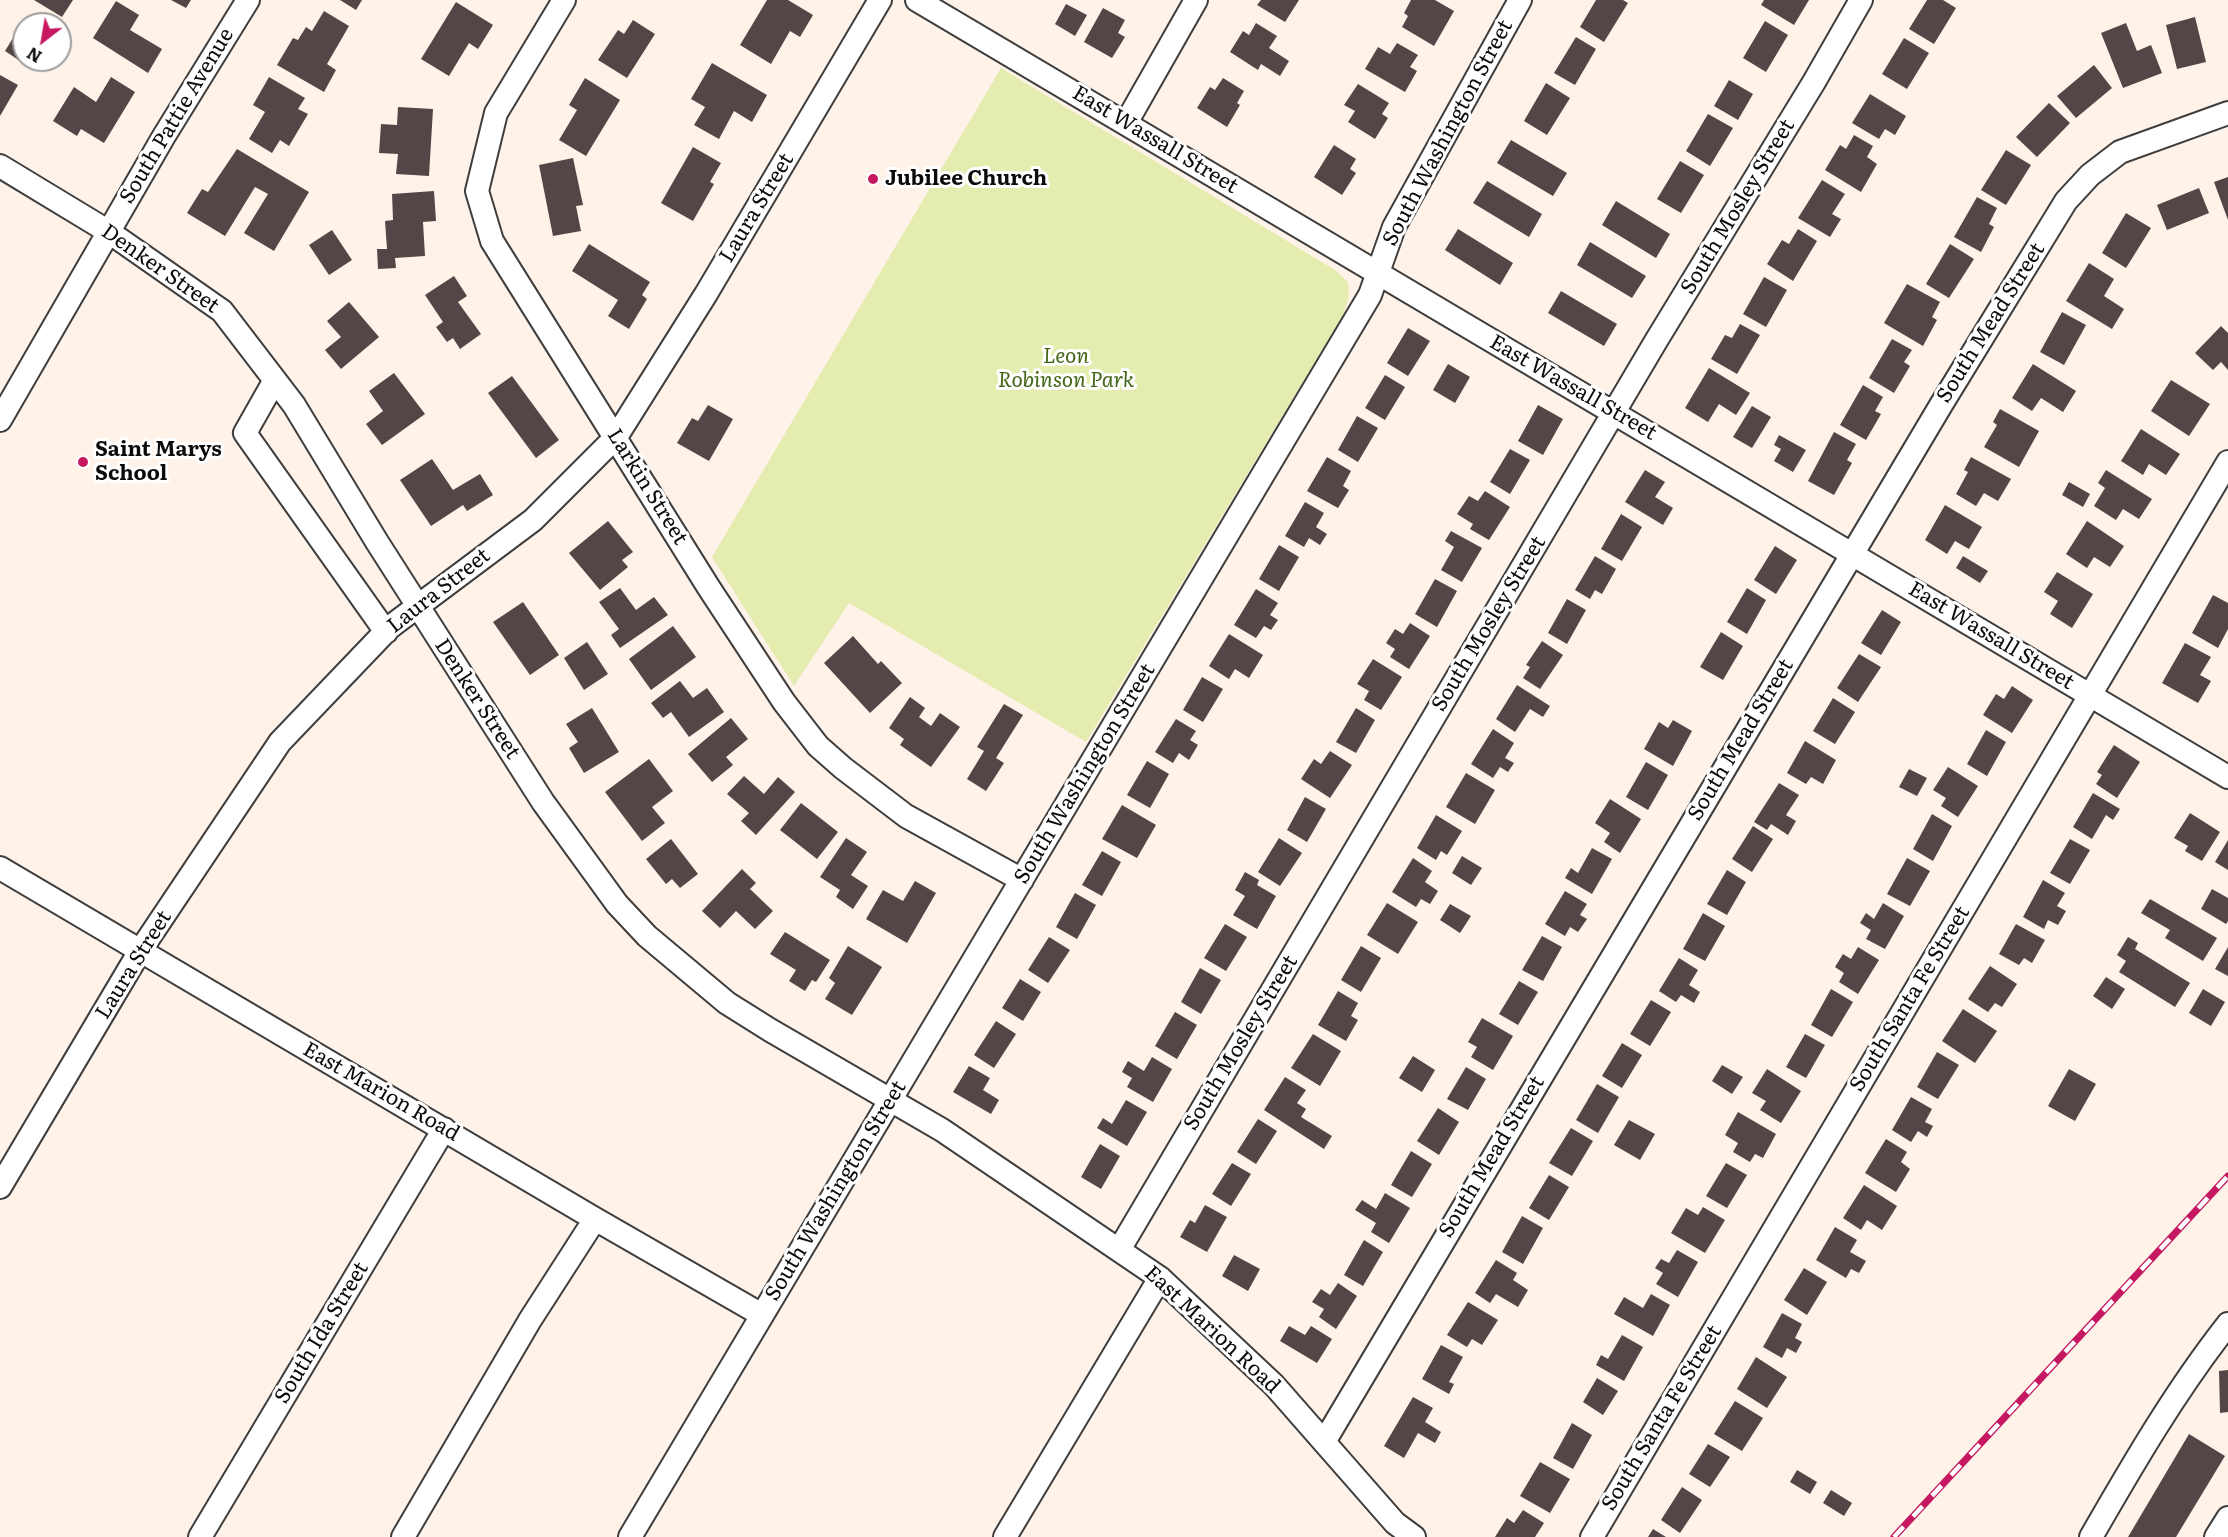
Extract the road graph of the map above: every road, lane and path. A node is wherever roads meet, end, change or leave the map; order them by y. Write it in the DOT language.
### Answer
graph roads {
  1 [pos="248,0"];
  2 [pos="564,0"];
  3 [pos="880,0"];
  4 [pos="917,0"];
  5 [pos="1196,0"];
  6 [pos="1520,0"];
  7 [pos="1861,0"];
  8 [pos="2228,112"];
  9 [pos="1126,123"];
  10 [pos="0,166"];
  11 [pos="109,231"];
  12 [pos="1376,273"];
  13 [pos="275,380"];
  14 [pos="1614,412"];
  15 [pos="0,420"];
  16 [pos="616,437"];
  17 [pos="2228,462"];
  18 [pos="1853,554"];
  19 [pos="418,606"];
  20 [pos="386,632"];
  21 [pos="2090,695"];
  22 [pos="2228,777"];
  23 [pos="0,868"];
  24 [pos="1022,880"];
  25 [pos="140,951"];
  26 [pos="890,1099"];
  27 [pos="444,1129"];
  28 [pos="0,1187"];
  29 [pos="596,1220"];
  30 [pos="1119,1250"];
  31 [pos="1160,1278"];
  32 [pos="762,1315"];
  33 [pos="2228,1324"];
  34 [pos="1324,1442"];
  35 [pos="2228,1518"];
  36 [pos="1390,1530"];
  37 [pos="200,1537"];
  38 [pos="403,1537"];
  39 [pos="630,1537"];
  40 [pos="1005,1537"];
  41 [pos="1414,1537"];
  42 [pos="1592,1537"];
  43 [pos="2091,1537"];
  44 [pos="2216,1537"];
  1 -- 11 [label="street, South Pattie Avenue"];
  2 -- 16 [label="street, Larkin Street"];
  3 -- 16 [label="street, Laura Street"];
  4 -- 9 [label="street, East Wassall Street"];
  5 -- 9 [label="street"];
  6 -- 12 [label="street, South Washington Street"];
  7 -- 14 [label="street, South Mosley Street"];
  8 -- 18 [label="street, South Mead Street"];
  9 -- 12 [label="street, East Wassall Street"];
  10 -- 11 [label="street, Denker Street"];
  11 -- 13 [label="street, Denker Street"];
  11 -- 15 [label="street, South Pattie Avenue"];
  12 -- 14 [label="street, East Wassall Street"];
  12 -- 24 [label="street, South Washington Street"];
  13 -- 19 [label="street, Denker Street"];
  13 -- 20 [label="street"];
  14 -- 18 [label="street, East Wassall Street"];
  14 -- 30 [label="street, South Mosley Street"];
  16 -- 19 [label="street, Laura Street"];
  16 -- 24 [label="street, Larkin Street"];
  17 -- 21 [label="street, South Santa Fe Street"];
  18 -- 21 [label="street, East Wassall Street"];
  18 -- 34 [label="street, South Mead Street"];
  19 -- 20 [label="street, Laura Street"];
  19 -- 26 [label="street, Denker Street"];
  20 -- 25 [label="street, Laura Street"];
  21 -- 22 [label="street, East Wassall Street"];
  21 -- 42 [label="street, South Santa Fe Street"];
  23 -- 25 [label="street, East Marion Road"];
  24 -- 26 [label="street, South Washington Street"];
  25 -- 27 [label="street, East Marion Road"];
  25 -- 28 [label="street, Laura Street"];
  26 -- 30 [label="street, East Marion Road"];
  26 -- 32 [label="street, South Washington Street"];
  27 -- 29 [label="street, East Marion Road"];
  27 -- 37 [label="street, South Ida Street"];
  29 -- 32 [label="street, East Marion Road"];
  29 -- 38 [label="street"];
  30 -- 31 [label="street, East Marion Road"];
  31 -- 34 [label="street, East Marion Road"];
  31 -- 40 [label="street"];
  32 -- 39 [label="street, South Washington Street"];
  33 -- 43 [label="street"];
  34 -- 36 [label="street, East Marion Road"];
  35 -- 44 [label="street"];
  36 -- 41 [label="street, East Marion Road"];
}
